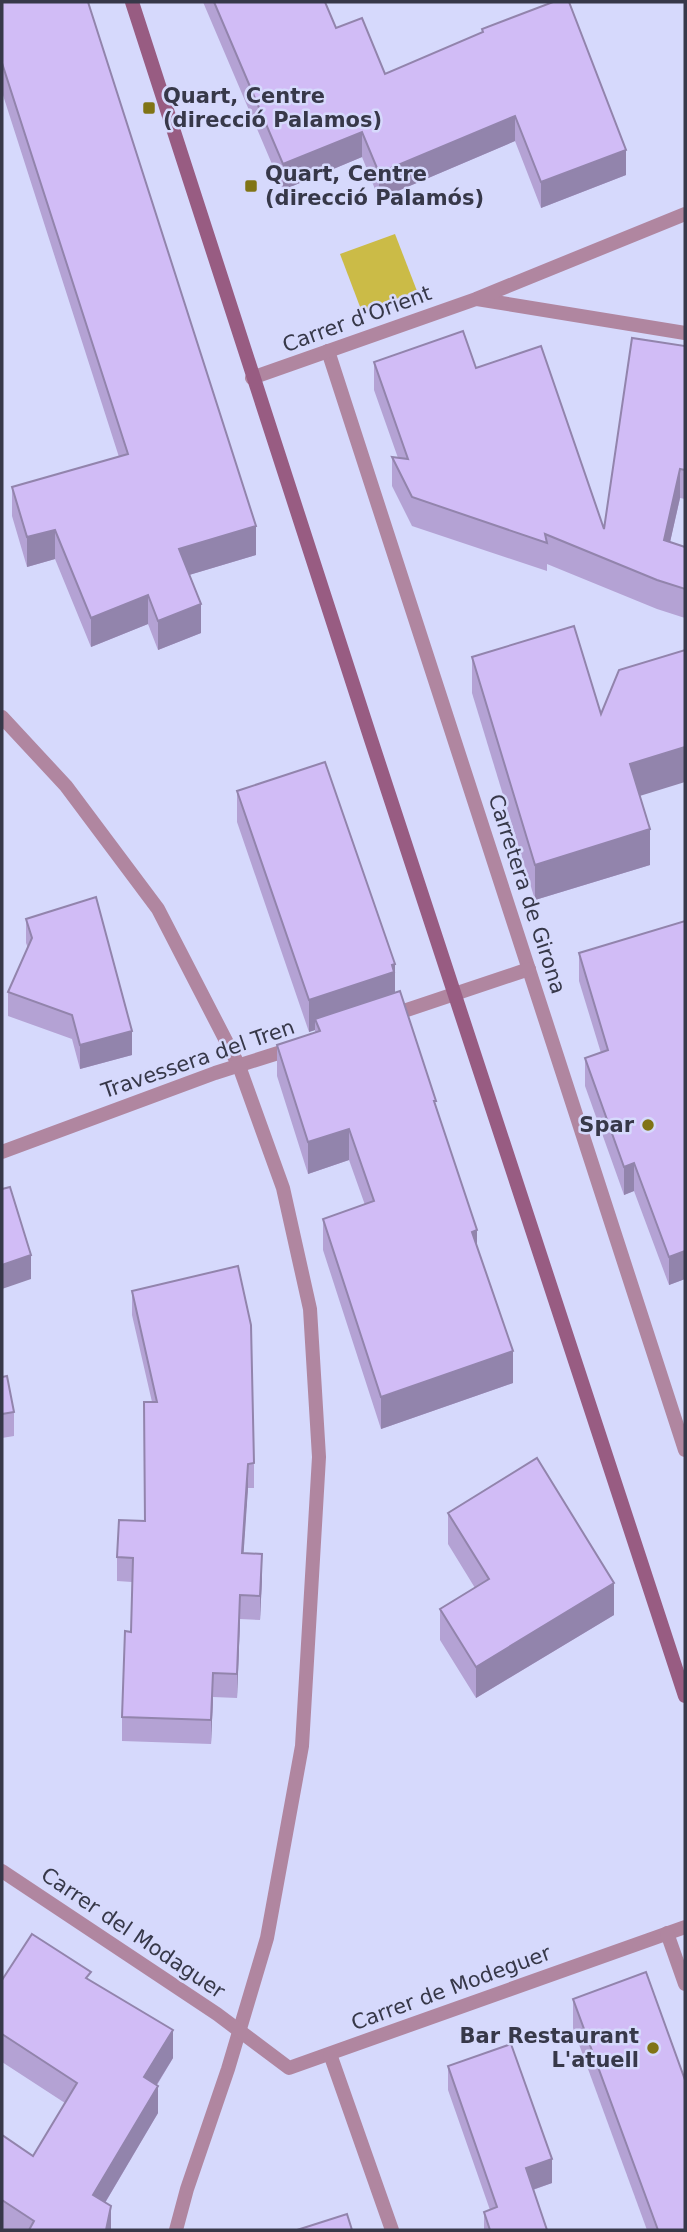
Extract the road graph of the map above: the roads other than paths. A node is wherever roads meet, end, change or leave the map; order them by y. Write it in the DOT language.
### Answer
graph roads {
  1 [pos="132,2"];
  2 [pos="685,214"];
  3 [pos="476,299"];
  4 [pos="685,333"];
  5 [pos="328,351"];
  6 [pos="252,378"];
  7 [pos="2,717"];
  8 [pos="529,969"];
  9 [pos="456,993"];
  10 [pos="379,1019"];
  11 [pos="303,1044"];
  12 [pos="239,1066"];
  13 [pos="2,1152"];
  14 [pos="685,1450"];
  15 [pos="685,1696"];
  16 [pos="2,1871"];
  17 [pos="685,1927"];
  18 [pos="667,1933"];
  19 [pos="685,1984"];
  20 [pos="240,2031"];
  21 [pos="330,2054"];
  22 [pos="176,2230"];
  23 [pos="392,2230"];
  1 -- 6 [label="main road"];
  2 -- 3 [label="street, Carrer d'Orient"];
  3 -- 4 [label="street, Carrer d'Orient"];
  3 -- 5 [label="street, Carrer d'Orient"];
  5 -- 6 [label="street, Carrer d'Orient"];
  5 -- 8 [label="street, Carretera de Girona"];
  6 -- 9 [label="main road"];
  7 -- 12 [label="street"];
  8 -- 9 [label="street"];
  8 -- 14 [label="street, Carretera de Girona"];
  9 -- 10 [label="street"];
  9 -- 15 [label="main road"];
  11 -- 12 [label="street, Travessera del Tren"];
  12 -- 13 [label="street, Travessera del Tren"];
  12 -- 20 [label="street"];
  16 -- 20 [label="street, Carrer del Modaguer"];
  17 -- 18 [label="street, Carrer de Modeguer"];
  18 -- 19 [label="street"];
  18 -- 21 [label="street, Carrer de Modeguer"];
  20 -- 21 [label="street, Carrer de Modeguer"];
  20 -- 22 [label="street"];
  21 -- 23 [label="street"];
}
